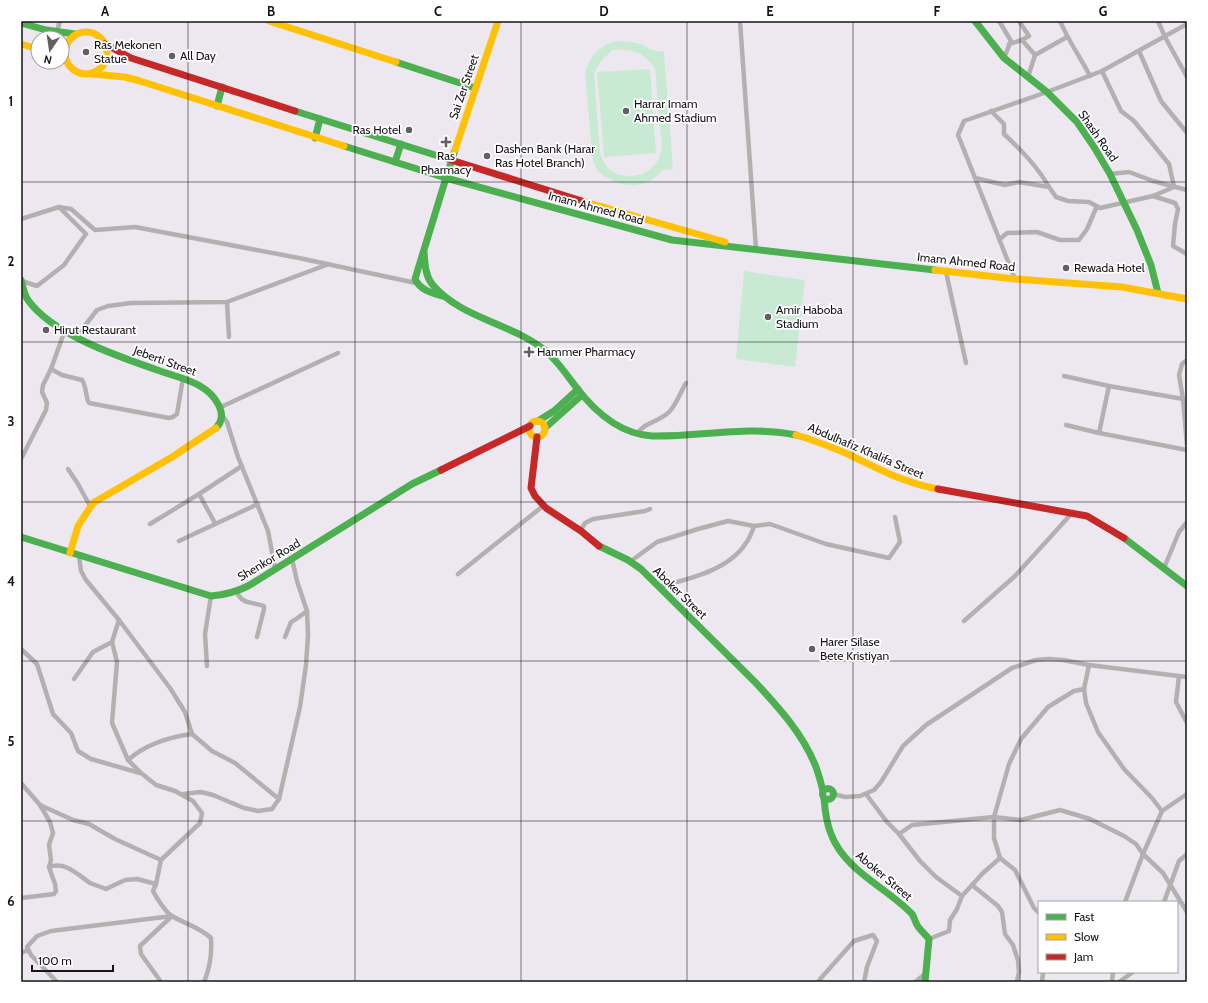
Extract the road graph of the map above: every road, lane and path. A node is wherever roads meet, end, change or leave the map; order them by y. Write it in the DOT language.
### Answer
graph roads {
  1 [pos="269,21"];
  2 [pos="498,21"];
  3 [pos="740,21"];
  4 [pos="975,21"];
  5 [pos="999,21"];
  6 [pos="1019,21"];
  7 [pos="1060,21"];
  8 [pos="1158,21"];
  9 [pos="21,23"];
  10 [pos="1187,24"];
  11 [pos="46,30"];
  12 [pos="70,34"];
  13 [pos="75,34"];
  14 [pos="1067,37"];
  15 [pos="1165,37"];
  16 [pos="70,38"];
  17 [pos="1022,40"];
  18 [pos="105,44"];
  19 [pos="1009,44"];
  20 [pos="1139,51"];
  21 [pos="1035,55"];
  22 [pos="1004,58"];
  23 [pos="70,68"];
  24 [pos="1102,71"];
  25 [pos="92,74"];
  26 [pos="1090,76"];
  27 [pos="1028,77"];
  28 [pos="1187,77"];
  29 [pos="222,87"];
  30 [pos="476,88"];
  31 [pos="1048,92"];
  32 [pos="217,106"];
  33 [pos="991,111"];
  34 [pos="320,119"];
  35 [pos="1187,132"];
  36 [pos="315,138"];
  37 [pos="401,144"];
  38 [pos="452,160"];
  39 [pos="395,162"];
  40 [pos="1110,174"];
  41 [pos="446,178"];
  42 [pos="975,178"];
  43 [pos="1049,187"];
  44 [pos="1174,187"];
  45 [pos="1187,190"];
  46 [pos="1153,196"];
  47 [pos="1124,202"];
  48 [pos="1097,206"];
  49 [pos="59,207"];
  50 [pos="21,219"];
  51 [pos="1000,239"];
  52 [pos="743,248"];
  53 [pos="756,249"];
  54 [pos="424,252"];
  55 [pos="1187,254"];
  56 [pos="330,264"];
  57 [pos="946,272"];
  58 [pos="1016,279"];
  59 [pos="21,281"];
  60 [pos="416,283"];
  61 [pos="1158,293"];
  62 [pos="449,299"];
  63 [pos="1187,299"];
  64 [pos="226,302"];
  65 [pos="65,330"];
  66 [pos="76,337"];
  67 [pos="229,337"];
  68 [pos="338,353"];
  69 [pos="1187,360"];
  70 [pos="966,363"];
  71 [pos="51,369"];
  72 [pos="1064,376"];
  73 [pos="569,377"];
  74 [pos="183,378"];
  75 [pos="686,383"];
  76 [pos="1109,386"];
  77 [pos="580,392"];
  78 [pos="1183,399"];
  79 [pos="569,402"];
  80 [pos="591,404"];
  81 [pos="222,411"];
  82 [pos="538,421"];
  83 [pos="1066,425"];
  84 [pos="545,428"];
  85 [pos="532,432"];
  86 [pos="1099,433"];
  87 [pos="637,434"];
  88 [pos="1187,442"];
  89 [pos="1187,445"];
  90 [pos="1187,450"];
  91 [pos="21,459"];
  92 [pos="242,466"];
  93 [pos="68,469"];
  94 [pos="199,494"];
  95 [pos="258,504"];
  96 [pos="90,506"];
  97 [pos="543,506"];
  98 [pos="650,509"];
  99 [pos="1073,512"];
  100 [pos="895,517"];
  101 [pos="1187,522"];
  102 [pos="215,523"];
  103 [pos="150,524"];
  104 [pos="754,526"];
  105 [pos="580,530"];
  106 [pos="21,537"];
  107 [pos="178,541"];
  108 [pos="70,553"];
  109 [pos="79,556"];
  110 [pos="292,559"];
  111 [pos="631,561"];
  112 [pos="275,568"];
  113 [pos="1164,568"];
  114 [pos="458,574"];
  115 [pos="658,586"];
  116 [pos="1187,586"];
  117 [pos="237,592"];
  118 [pos="211,596"];
  119 [pos="307,611"];
  120 [pos="119,620"];
  121 [pos="964,621"];
  122 [pos="257,637"];
  123 [pos="286,637"];
  124 [pos="112,642"];
  125 [pos="21,649"];
  126 [pos="1089,665"];
  127 [pos="207,666"];
  128 [pos="1179,676"];
  129 [pos="1187,677"];
  130 [pos="74,678"];
  131 [pos="1084,689"];
  132 [pos="1187,723"];
  133 [pos="192,734"];
  134 [pos="128,760"];
  135 [pos="141,773"];
  136 [pos="21,783"];
  137 [pos="182,794"];
  138 [pos="828,794"];
  139 [pos="866,794"];
  140 [pos="1187,794"];
  141 [pos="279,799"];
  142 [pos="40,805"];
  143 [pos="1162,811"];
  144 [pos="994,817"];
  145 [pos="899,834"];
  146 [pos="1143,854"];
  147 [pos="1187,854"];
  148 [pos="1000,858"];
  149 [pos="161,860"];
  150 [pos="49,867"];
  151 [pos="156,884"];
  152 [pos="1171,884"];
  153 [pos="972,885"];
  154 [pos="962,896"];
  155 [pos="21,898"];
  156 [pos="1125,901"];
  157 [pos="1164,901"];
  158 [pos="1038,912"];
  159 [pos="1187,912"];
  160 [pos="172,916"];
  161 [pos="929,939"];
  162 [pos="28,950"];
  163 [pos="21,953"];
  164 [pos="1131,973"];
  165 [pos="924,974"];
  166 [pos="57,982"];
  167 [pos="161,982"];
  168 [pos="204,982"];
  169 [pos="818,982"];
  170 [pos="864,982"];
  171 [pos="915,982"];
  172 [pos="925,982"];
  173 [pos="1017,982"];
  174 [pos="1119,982"];
  1 -- 30 [label="main road"];
  2 -- 30 [label="main road, Sai Zer Street"];
  3 -- 53 [label="street"];
  4 -- 22 [label="main road, Shash Road"];
  5 -- 19 [label="street"];
  6 -- 17 [label="street"];
  7 -- 14 [label="street"];
  8 -- 15 [label="street"];
  9 -- 11 [label="main road"];
  10 -- 15 [label="street"];
  12 -- 13 [label="main road"];
  13 -- 16 [label="main road"];
  13 -- 18 [label="main road"];
  14 -- 21 [label="street"];
  14 -- 26 [label="street"];
  15 -- 20 [label="street"];
  15 -- 28 [label="street"];
  17 -- 19 [label="street"];
  17 -- 21 [label="street"];
  18 -- 25 [label="main road"];
  18 -- 29 [label="main road, Imam Ahmed Road"];
  19 -- 22 [label="street"];
  20 -- 24 [label="street"];
  20 -- 35 [label="street"];
  21 -- 27 [label="street"];
  22 -- 27 [label="main road, Shash Road"];
  23 -- 25 [label="main road"];
  24 -- 26 [label="street"];
  24 -- 44 [label="street"];
  25 -- 32 [label="main road, Imam Ahmed Road"];
  26 -- 31 [label="street"];
  27 -- 31 [label="main road, Shash Road"];
  29 -- 32 [label="main road"];
  29 -- 34 [label="main road, Imam Ahmed Road"];
  30 -- 38 [label="main road, Sai Zer Street"];
  31 -- 33 [label="street"];
  31 -- 40 [label="main road, Shash Road"];
  32 -- 36 [label="main road, Imam Ahmed Road"];
  33 -- 42 [label="street"];
  33 -- 43 [label="street"];
  34 -- 36 [label="main road"];
  34 -- 37 [label="main road, Imam Ahmed Road"];
  36 -- 39 [label="main road, Imam Ahmed Road"];
  37 -- 38 [label="main road, Imam Ahmed Road"];
  37 -- 39 [label="main road"];
  38 -- 41 [label="main road, Sai Zer Street"];
  38 -- 52 [label="main road, Imam Ahmed Road"];
  39 -- 41 [label="main road, Imam Ahmed Road"];
  40 -- 44 [label="street"];
  40 -- 47 [label="main road, Shash Road"];
  41 -- 52 [label="main road, Imam Ahmed Road"];
  41 -- 54 [label="main road, Sai Zer Street"];
  42 -- 43 [label="street"];
  42 -- 51 [label="street"];
  43 -- 48 [label="street"];
  44 -- 45 [label="street"];
  44 -- 46 [label="street"];
  46 -- 47 [label="street"];
  46 -- 55 [label="street"];
  47 -- 48 [label="street"];
  47 -- 61 [label="main road, Shash Road"];
  48 -- 51 [label="street"];
  49 -- 50 [label="street"];
  49 -- 56 [label="street"];
  49 -- 59 [label="street"];
  51 -- 58 [label="street"];
  52 -- 53 [label="main road, Imam Ahmed Road"];
  53 -- 57 [label="main road, Imam Ahmed Road"];
  54 -- 60 [label="main road, Sai Zer Street"];
  54 -- 62 [label="main road"];
  56 -- 60 [label="street"];
  56 -- 64 [label="street"];
  57 -- 58 [label="main road, Imam Ahmed Road"];
  57 -- 70 [label="street"];
  58 -- 61 [label="main road, Imam Ahmed Road"];
  59 -- 65 [label="main road, Jeberti Street"];
  60 -- 62 [label="main road"];
  61 -- 63 [label="main road, Imam Ahmed Road"];
  62 -- 73 [label="main road, Abdulhafiz Khalifa Street"];
  64 -- 66 [label="street"];
  64 -- 67 [label="street"];
  65 -- 66 [label="main road, Jeberti Street"];
  65 -- 71 [label="street"];
  66 -- 74 [label="main road, Jeberti Street"];
  68 -- 81 [label="street"];
  69 -- 78 [label="street"];
  71 -- 74 [label="street"];
  71 -- 91 [label="street"];
  72 -- 76 [label="street"];
  73 -- 77 [label="main road, Abdulhafiz Khalifa Street"];
  73 -- 79 [label="main road"];
  74 -- 81 [label="main road, Jeberti Street"];
  75 -- 87 [label="street"];
  76 -- 78 [label="street"];
  76 -- 86 [label="street"];
  77 -- 79 [label="main road"];
  77 -- 80 [label="main road, Abdulhafiz Khalifa Street"];
  78 -- 88 [label="street"];
  79 -- 80 [label="main road"];
  79 -- 82 [label="main road"];
  79 -- 84 [label="main road"];
  80 -- 87 [label="main road, Abdulhafiz Khalifa Street"];
  81 -- 92 [label="street"];
  81 -- 96 [label="main road"];
  82 -- 84 [label="main road"];
  82 -- 85 [label="main road"];
  83 -- 86 [label="street"];
  84 -- 85 [label="main road"];
  85 -- 97 [label="main road, Aboker Street"];
  85 -- 110 [label="main road, Shenkor Road"];
  86 -- 90 [label="street"];
  87 -- 99 [label="main road, Abdulhafiz Khalifa Street"];
  88 -- 89 [label="street"];
  92 -- 94 [label="street"];
  92 -- 95 [label="street"];
  93 -- 96 [label="street"];
  94 -- 102 [label="street"];
  94 -- 103 [label="street"];
  95 -- 102 [label="street"];
  95 -- 112 [label="street"];
  96 -- 108 [label="main road"];
  97 -- 105 [label="main road, Aboker Street"];
  97 -- 114 [label="street"];
  98 -- 105 [label="street"];
  99 -- 113 [label="main road, Abdulhafiz Khalifa Street"];
  99 -- 121 [label="street"];
  100 -- 104 [label="street"];
  101 -- 113 [label="street"];
  102 -- 107 [label="street"];
  104 -- 111 [label="street"];
  104 -- 115 [label="street"];
  105 -- 111 [label="main road, Aboker Street"];
  106 -- 108 [label="main road, Shenkor Road"];
  108 -- 109 [label="main road, Shenkor Road"];
  109 -- 118 [label="main road, Shenkor Road"];
  109 -- 120 [label="street"];
  110 -- 112 [label="main road, Shenkor Road"];
  110 -- 119 [label="street"];
  111 -- 115 [label="main road, Aboker Street"];
  112 -- 117 [label="main road, Shenkor Road"];
  113 -- 116 [label="main road, Abdulhafiz Khalifa Street"];
  115 -- 138 [label="main road, Aboker Street"];
  117 -- 118 [label="main road, Shenkor Road"];
  117 -- 122 [label="street"];
  118 -- 127 [label="street"];
  119 -- 123 [label="street"];
  119 -- 141 [label="street"];
  120 -- 124 [label="street"];
  120 -- 133 [label="street"];
  124 -- 130 [label="street"];
  124 -- 134 [label="street"];
  125 -- 135 [label="street"];
  126 -- 128 [label="street"];
  126 -- 131 [label="street"];
  126 -- 139 [label="street"];
  128 -- 129 [label="street"];
  128 -- 132 [label="street"];
  131 -- 143 [label="street"];
  131 -- 144 [label="street"];
  133 -- 134 [label="street"];
  133 -- 141 [label="street"];
  134 -- 135 [label="street"];
  135 -- 137 [label="street"];
  136 -- 142 [label="street"];
  137 -- 141 [label="street"];
  137 -- 149 [label="street"];
  138 -- 139 [label="street"];
  138 -- 161 [label="main road, Aboker Street"];
  139 -- 145 [label="street"];
  140 -- 143 [label="street"];
  142 -- 149 [label="street"];
  142 -- 150 [label="street"];
  143 -- 146 [label="street"];
  144 -- 145 [label="street"];
  144 -- 146 [label="street"];
  144 -- 148 [label="street"];
  145 -- 154 [label="street"];
  146 -- 152 [label="street"];
  146 -- 156 [label="street"];
  147 -- 152 [label="street"];
  148 -- 153 [label="street"];
  148 -- 158 [label="street"];
  149 -- 151 [label="street"];
  150 -- 151 [label="street"];
  150 -- 155 [label="street"];
  151 -- 160 [label="street"];
  152 -- 157 [label="street"];
  152 -- 159 [label="street"];
  153 -- 154 [label="street"];
  153 -- 173 [label="street"];
  154 -- 161 [label="street"];
  160 -- 162 [label="street"];
  160 -- 167 [label="street"];
  160 -- 168 [label="street"];
  161 -- 165 [label="main road"];
  162 -- 163 [label="street"];
  162 -- 166 [label="street"];
  164 -- 174 [label="street"];
  165 -- 171 [label="street"];
  165 -- 172 [label="main road"];
  169 -- 170 [label="street"];
}
